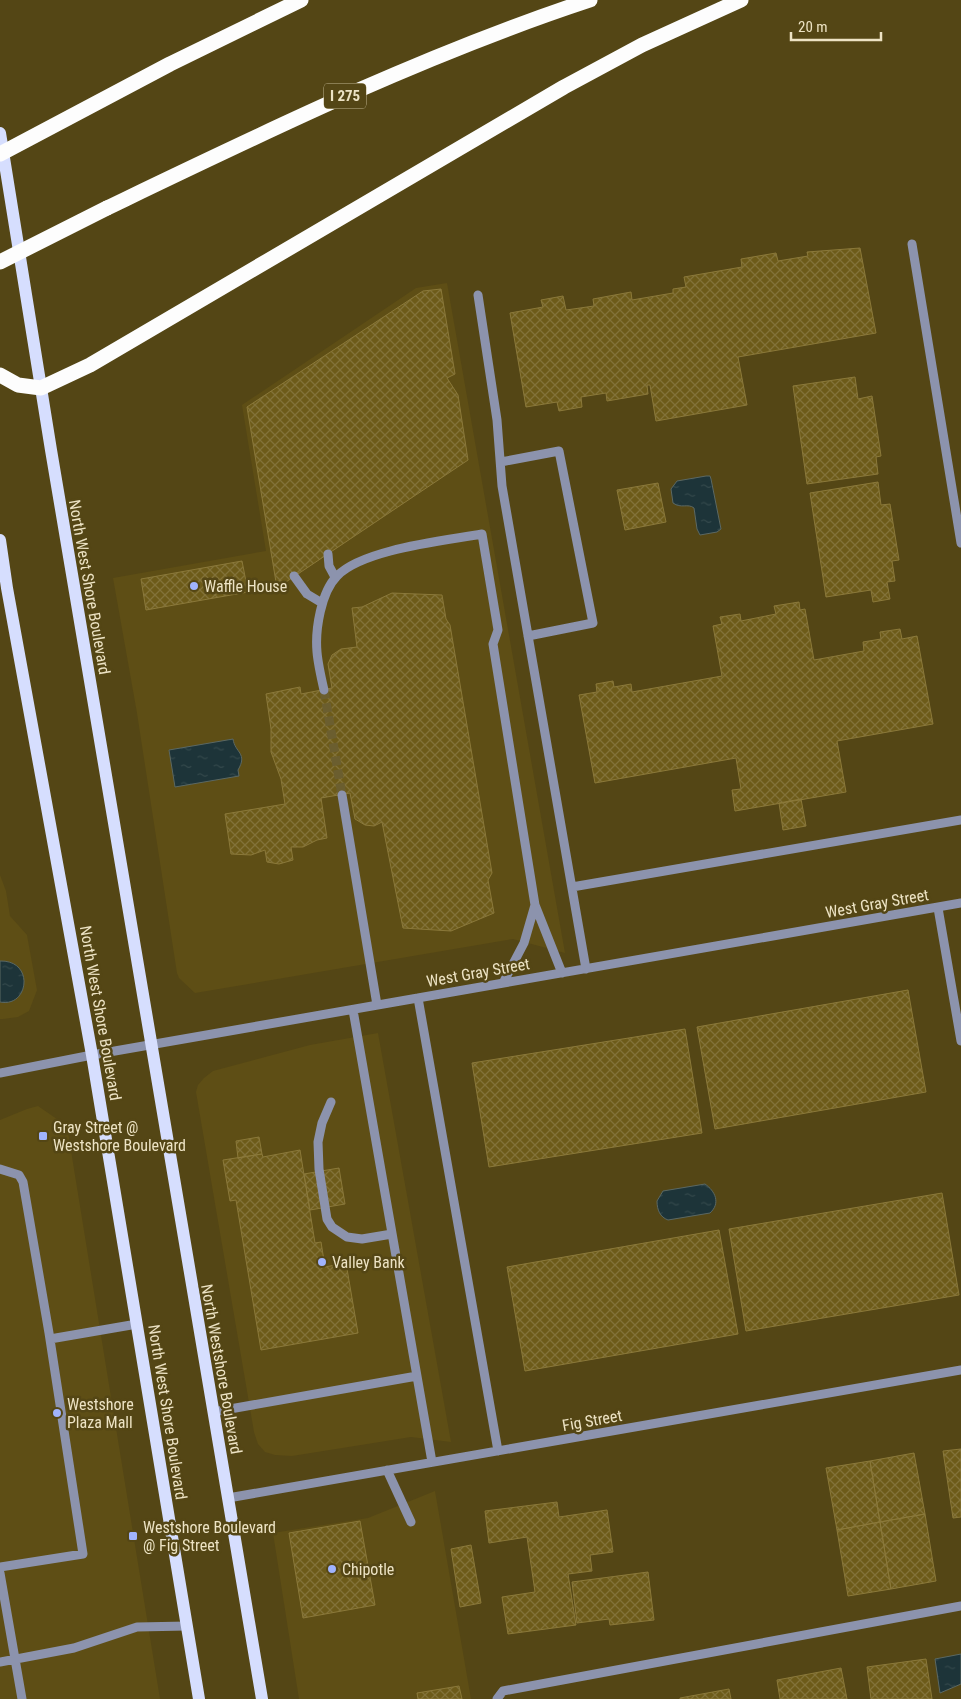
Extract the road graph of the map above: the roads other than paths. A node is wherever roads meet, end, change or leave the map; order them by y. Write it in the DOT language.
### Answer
graph roads {
  1 [pos="301,0"];
  2 [pos="590,0"];
  3 [pos="741,0"];
  4 [pos="0,133"];
  5 [pos="0,154"];
  6 [pos="912,244"];
  7 [pos="0,262"];
  8 [pos="478,295"];
  9 [pos="0,376"];
  10 [pos="41,388"];
  11 [pos="501,462"];
  12 [pos="0,540"];
  13 [pos="961,543"];
  14 [pos="328,554"];
  15 [pos="294,576"];
  16 [pos="335,577"];
  17 [pos="322,603"];
  18 [pos="528,636"];
  19 [pos="324,690"];
  20 [pos="342,795"];
  21 [pos="961,820"];
  22 [pos="572,887"];
  23 [pos="961,904"];
  24 [pos="535,905"];
  25 [pos="938,908"];
  26 [pos="586,969"];
  27 [pos="562,973"];
  28 [pos="503,983"];
  29 [pos="418,998"];
  30 [pos="377,1005"];
  31 [pos="353,1010"];
  32 [pos="961,1041"];
  33 [pos="151,1045"];
  34 [pos="92,1055"];
  35 [pos="0,1073"];
  36 [pos="331,1102"];
  37 [pos="0,1169"];
  38 [pos="392,1234"];
  39 [pos="137,1324"];
  40 [pos="50,1339"];
  41 [pos="961,1370"];
  42 [pos="417,1376"];
  43 [pos="213,1412"];
  44 [pos="498,1451"];
  45 [pos="432,1462"];
  46 [pos="387,1470"];
  47 [pos="228,1498"];
  48 [pos="411,1522"];
  49 [pos="0,1567"];
  50 [pos="0,1573"];
  51 [pos="961,1606"];
  52 [pos="187,1626"];
  53 [pos="15,1659"];
  54 [pos="0,1662"];
  55 [pos="22,1699"];
  56 [pos="199,1699"];
  57 [pos="262,1699"];
  58 [pos="497,1699"];
  1 -- 5 [label="highway, bridge"];
  2 -- 7 [label="highway, I 275, bridge"];
  3 -- 10 [label="highway"];
  4 -- 10 [label="main road, North West Shore Boulevard"];
  6 -- 13 [label="street"];
  8 -- 11 [label="street"];
  9 -- 10 [label="highway"];
  10 -- 33 [label="main road, North West Shore Boulevard"];
  11 -- 18 [label="street"];
  11 -- 18 [label="street"];
  12 -- 34 [label="main road, North West Shore Boulevard"];
  14 -- 16 [label="street"];
  15 -- 17 [label="street"];
  16 -- 17 [label="street"];
  16 -- 24 [label="street"];
  17 -- 19 [label="street"];
  18 -- 22 [label="street"];
  20 -- 30 [label="street"];
  21 -- 22 [label="street"];
  22 -- 26 [label="street"];
  23 -- 25 [label="street, West Gray Street"];
  24 -- 27 [label="street"];
  24 -- 28 [label="street"];
  25 -- 26 [label="street, West Gray Street"];
  25 -- 32 [label="street"];
  26 -- 27 [label="street, West Gray Street"];
  27 -- 28 [label="street, West Gray Street"];
  28 -- 29 [label="street, West Gray Street"];
  29 -- 30 [label="street, West Gray Street"];
  29 -- 44 [label="street"];
  30 -- 31 [label="street, West Gray Street"];
  31 -- 33 [label="street, West Gray Street"];
  31 -- 38 [label="street"];
  33 -- 34 [label="street, West Gray Street"];
  33 -- 43 [label="main road, North Westshore Boulevard"];
  34 -- 35 [label="street, West Gray Street"];
  34 -- 39 [label="main road, North West Shore Boulevard"];
  36 -- 38 [label="street"];
  37 -- 40 [label="street"];
  38 -- 42 [label="street"];
  39 -- 40 [label="street"];
  39 -- 52 [label="main road, North West Shore Boulevard"];
  40 -- 49 [label="street"];
  41 -- 44 [label="street, Fig Street"];
  42 -- 43 [label="street"];
  42 -- 45 [label="street"];
  43 -- 47 [label="main road, North Westshore Boulevard"];
  44 -- 45 [label="street, Fig Street"];
  45 -- 46 [label="street, Fig Street"];
  46 -- 47 [label="street, Fig Street"];
  46 -- 48 [label="street"];
  47 -- 57 [label="main road, North Westshore Boulevard"];
  50 -- 53 [label="street"];
  51 -- 58 [label="street"];
  52 -- 53 [label="street"];
  52 -- 56 [label="main road, North West Shore Boulevard"];
  53 -- 54 [label="street"];
  53 -- 55 [label="street"];
}
